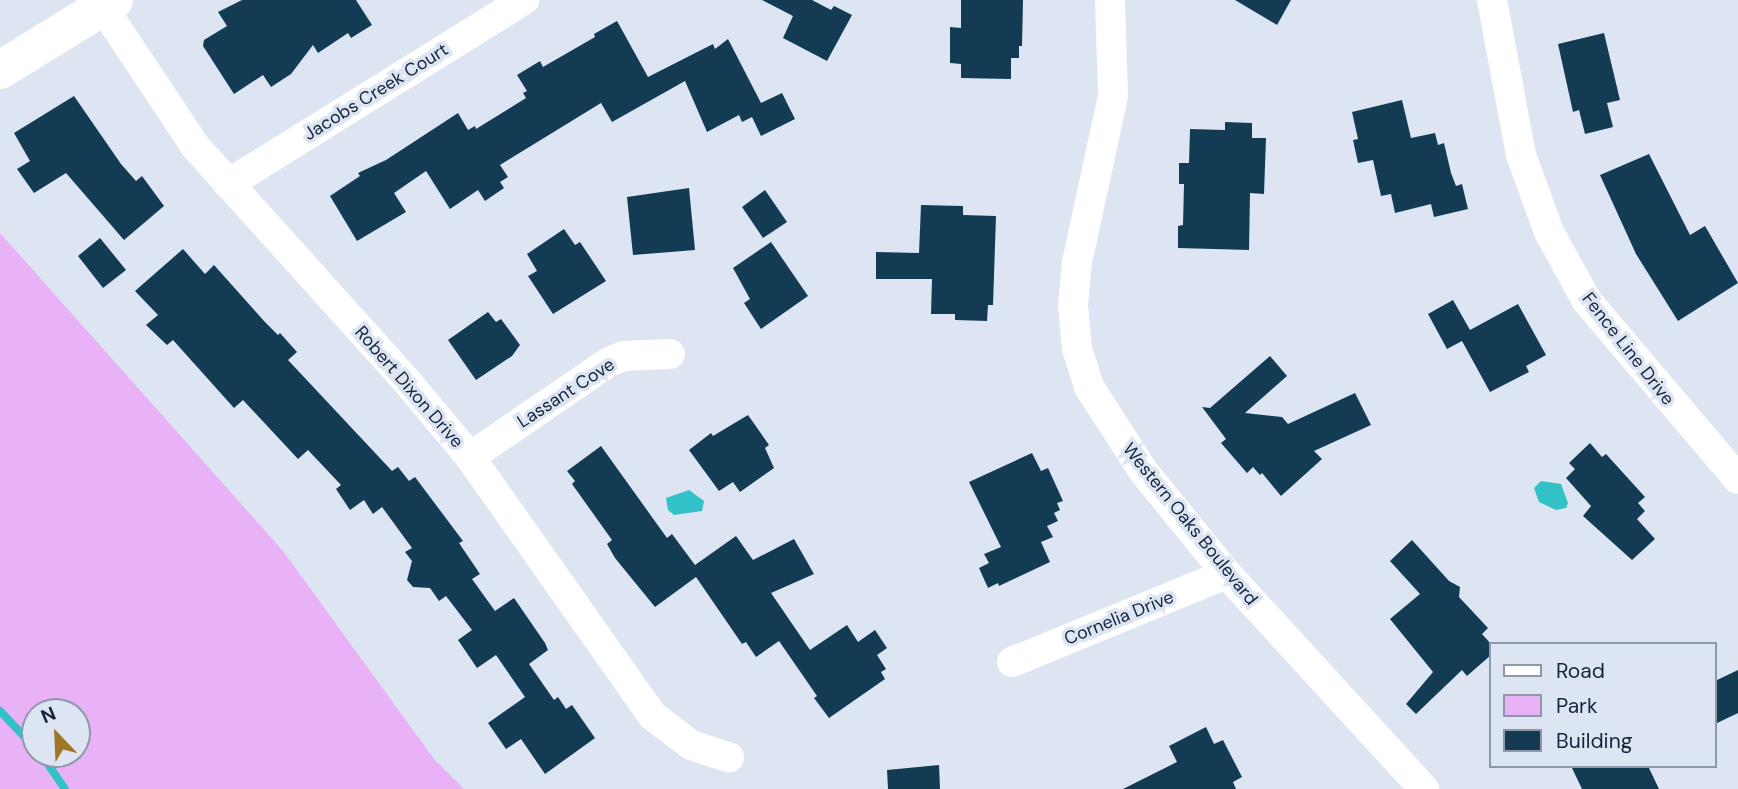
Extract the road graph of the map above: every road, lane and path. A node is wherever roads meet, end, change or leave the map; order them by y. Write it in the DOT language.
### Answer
graph roads {
  1 [pos="524,0"];
  2 [pos="1110,0"];
  3 [pos="1492,0"];
  4 [pos="105,2"];
  5 [pos="0,70"];
  6 [pos="228,184"];
  7 [pos="670,354"];
  8 [pos="470,457"];
  9 [pos="1738,480"];
  10 [pos="1227,574"];
  11 [pos="1012,662"];
  12 [pos="729,757"];
  13 [pos="1424,789"];
  1 -- 6 [label="street, Jacobs Creek Court"];
  2 -- 10 [label="street, Western Oaks Boulevard"];
  3 -- 9 [label="street, Fence Line Drive"];
  4 -- 5 [label="main road"];
  4 -- 6 [label="street, Robert Dixon Drive"];
  6 -- 8 [label="street, Robert Dixon Drive"];
  7 -- 8 [label="street, Lassant Cove"];
  8 -- 12 [label="street, Robert Dixon Drive"];
  10 -- 11 [label="street, Cornelia Drive"];
  10 -- 13 [label="street, Western Oaks Boulevard"];
}
